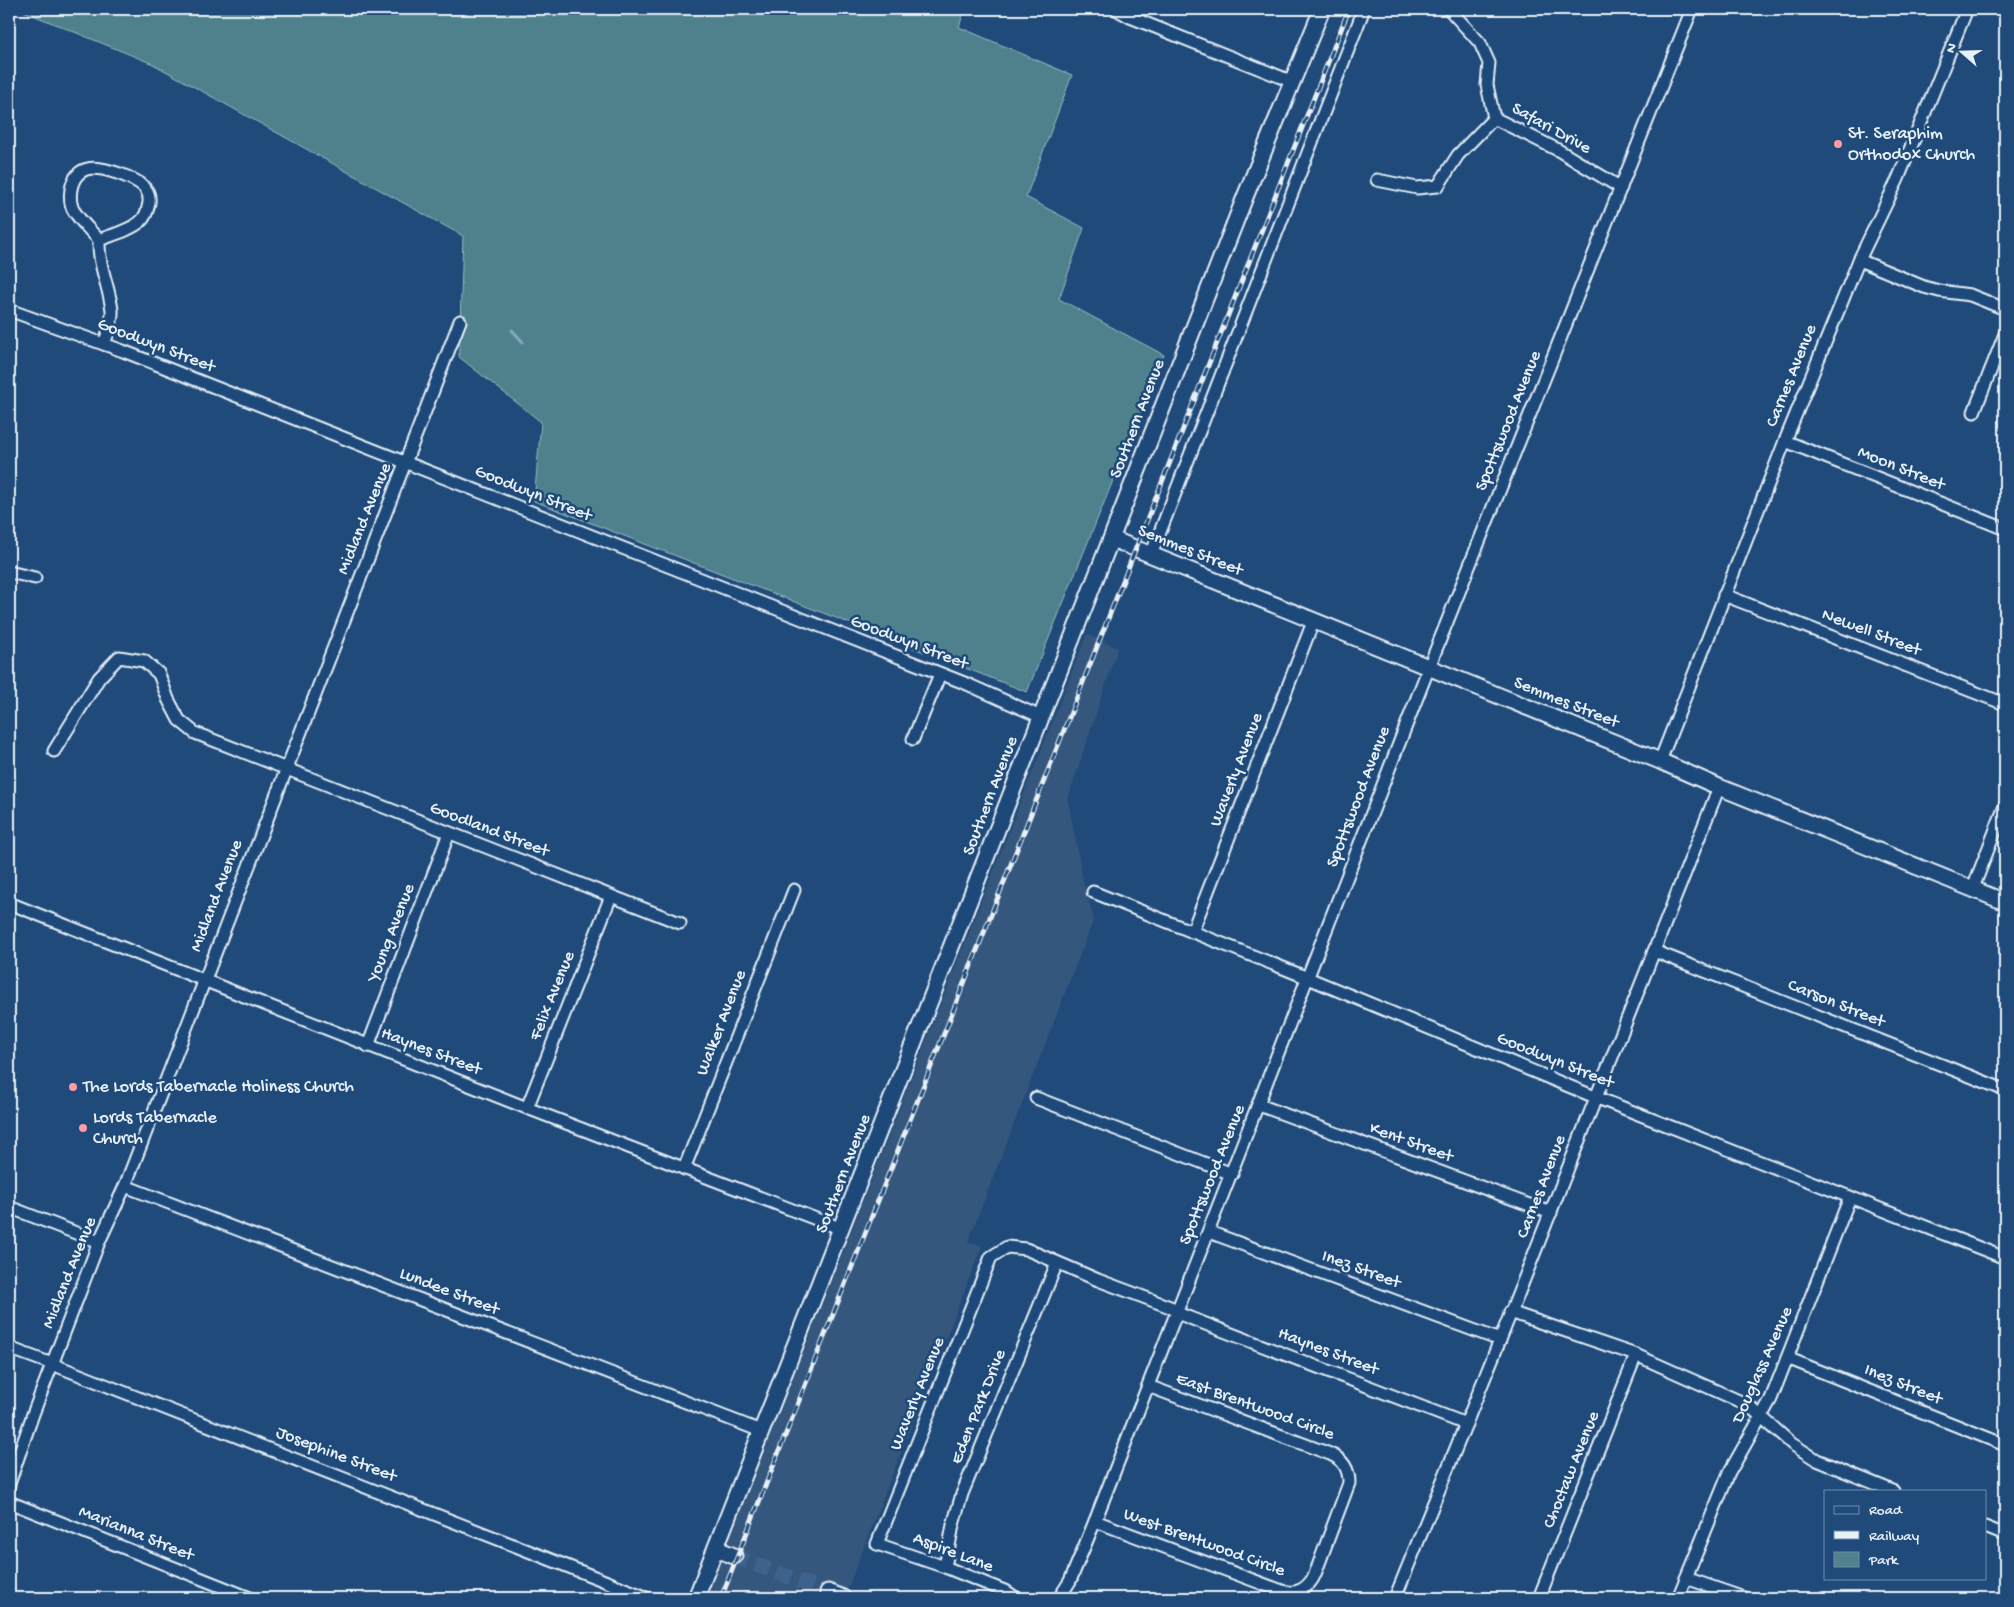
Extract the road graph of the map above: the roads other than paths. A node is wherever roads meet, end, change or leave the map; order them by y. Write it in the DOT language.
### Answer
graph roads {
  1 [pos="1116,9"];
  2 [pos="1322,9"];
  3 [pos="1449,9"];
  4 [pos="1692,9"];
  5 [pos="1967,9"];
  6 [pos="1362,14"];
  7 [pos="1293,82"];
  8 [pos="1494,118"];
  9 [pos="1377,180"];
  10 [pos="1621,188"];
  11 [pos="100,240"];
  12 [pos="1859,260"];
  13 [pos="2005,309"];
  14 [pos="9,310"];
  15 [pos="460,320"];
  16 [pos="2005,334"];
  17 [pos="104,344"];
  18 [pos="1974,412"];
  19 [pos="1785,441"];
  20 [pos="406,462"];
  21 [pos="2005,529"];
  22 [pos="1112,539"];
  23 [pos="1151,555"];
  24 [pos="9,572"];
  25 [pos="35,578"];
  26 [pos="1724,595"];
  27 [pos="1313,622"];
  28 [pos="1429,668"];
  29 [pos="940,674"];
  30 [pos="2005,704"];
  31 [pos="1041,717"];
  32 [pos="913,739"];
  33 [pos="54,751"];
  34 [pos="1660,761"];
  35 [pos="285,770"];
  36 [pos="1719,787"];
  37 [pos="2005,806"];
  38 [pos="449,833"];
  39 [pos="1973,888"];
  40 [pos="794,890"];
  41 [pos="1093,892"];
  42 [pos="611,896"];
  43 [pos="2005,902"];
  44 [pos="9,903"];
  45 [pos="680,923"];
  46 [pos="1192,932"];
  47 [pos="1654,951"];
  48 [pos="1308,978"];
  49 [pos="203,980"];
  50 [pos="368,1046"];
  51 [pos="2005,1090"];
  52 [pos="1596,1097"];
  53 [pos="1036,1098"];
  54 [pos="1259,1105"];
  55 [pos="527,1108"];
  56 [pos="684,1169"];
  57 [pos="1232,1174"];
  58 [pos="125,1186"];
  59 [pos="1850,1197"];
  60 [pos="9,1207"];
  61 [pos="1550,1214"];
  62 [pos="842,1229"];
  63 [pos="1209,1232"];
  64 [pos="99,1242"];
  65 [pos="991,1257"];
  66 [pos="2005,1258"];
  67 [pos="1057,1263"];
  68 [pos="1177,1312"];
  69 [pos="1510,1312"];
  70 [pos="1500,1340"];
  71 [pos="9,1348"];
  72 [pos="1636,1355"];
  73 [pos="1787,1358"];
  74 [pos="52,1364"];
  75 [pos="1148,1386"];
  76 [pos="1762,1416"];
  77 [pos="1466,1424"];
  78 [pos="761,1431"];
  79 [pos="2005,1445"];
  80 [pos="9,1484"];
  81 [pos="1891,1490"];
  82 [pos="9,1502"];
  83 [pos="1096,1521"];
  84 [pos="1986,1527"];
  85 [pos="2005,1535"];
  86 [pos="877,1544"];
  87 [pos="717,1549"];
  88 [pos="734,1556"];
  89 [pos="945,1567"];
  90 [pos="1686,1578"];
  91 [pos="1300,1591"];
  92 [pos="828,1592"];
  93 [pos="250,1598"];
  94 [pos="648,1598"];
  95 [pos="696,1598"];
  96 [pos="843,1598"];
  97 [pos="1016,1598"];
  98 [pos="1059,1598"];
  99 [pos="1396,1598"];
  100 [pos="1540,1598"];
  101 [pos="1678,1598"];
  102 [pos="1744,1598"];
  1 -- 7 [label="street"];
  2 -- 7 [label="main road, Southern Avenue"];
  3 -- 8 [label="street, Safari Drive"];
  4 -- 10 [label="street, Spottswood Avenue"];
  5 -- 12 [label="street, Carnes Avenue"];
  6 -- 23 [label="street"];
  7 -- 22 [label="main road, Southern Avenue"];
  8 -- 9 [label="street"];
  8 -- 10 [label="street, Safari Drive"];
  10 -- 28 [label="street, Spottswood Avenue"];
  11 -- 11 [label="street"];
  11 -- 17 [label="street"];
  12 -- 13 [label="street"];
  12 -- 19 [label="street, Carnes Avenue"];
  14 -- 17 [label="street, Goodwyn Street"];
  15 -- 20 [label="street, Midland Avenue"];
  16 -- 18 [label="street"];
  17 -- 20 [label="street, Goodwyn Street"];
  19 -- 21 [label="street, Moon Street"];
  19 -- 26 [label="street, Carnes Avenue"];
  20 -- 29 [label="street, Goodwyn Street"];
  20 -- 35 [label="street, Midland Avenue"];
  22 -- 23 [label="main road, Semmes Street"];
  22 -- 31 [label="main road, Southern Avenue"];
  23 -- 27 [label="main road, Semmes Street"];
  24 -- 25 [label="street"];
  26 -- 30 [label="street, Newell Street"];
  26 -- 34 [label="street, Carnes Avenue"];
  27 -- 28 [label="main road, Semmes Street"];
  27 -- 46 [label="street, Waverly Avenue"];
  28 -- 34 [label="main road, Semmes Street"];
  28 -- 48 [label="street, Spottswood Avenue"];
  29 -- 31 [label="street, Goodwyn Street"];
  29 -- 32 [label="street"];
  31 -- 62 [label="main road, Southern Avenue"];
  33 -- 35 [label="street, Goodland Street"];
  34 -- 36 [label="main road, Semmes Street"];
  35 -- 38 [label="street, Goodland Street"];
  35 -- 49 [label="street, Midland Avenue"];
  36 -- 39 [label="main road, Semmes Street"];
  36 -- 47 [label="street, Carnes Avenue"];
  37 -- 39 [label="street"];
  38 -- 42 [label="street, Goodland Street"];
  38 -- 50 [label="street, Young Avenue"];
  39 -- 43 [label="main road, Semmes Street"];
  40 -- 56 [label="street, Walker Avenue"];
  41 -- 46 [label="street, Goodwyn Street"];
  42 -- 45 [label="street, Goodland Street"];
  42 -- 55 [label="street, Felix Avenue"];
  44 -- 49 [label="street, Haynes Street"];
  46 -- 48 [label="street, Goodwyn Street"];
  47 -- 51 [label="street, Carson Street"];
  47 -- 52 [label="street, Carnes Avenue"];
  48 -- 52 [label="street, Goodwyn Street"];
  48 -- 54 [label="street, Spottswood Avenue"];
  49 -- 50 [label="street, Haynes Street"];
  49 -- 58 [label="street, Midland Avenue"];
  50 -- 55 [label="street, Haynes Street"];
  52 -- 59 [label="street, Goodwyn Street"];
  52 -- 61 [label="street, Carnes Avenue"];
  53 -- 57 [label="street"];
  54 -- 57 [label="street, Spottswood Avenue"];
  54 -- 61 [label="street, Kent Street"];
  55 -- 56 [label="street, Haynes Street"];
  56 -- 62 [label="street, Haynes Street"];
  57 -- 63 [label="street, Spottswood Avenue"];
  58 -- 64 [label="street, Midland Avenue"];
  58 -- 78 [label="street, Lundee Street"];
  59 -- 66 [label="street, Goodwyn Street"];
  59 -- 73 [label="street, Douglass Avenue"];
  60 -- 64 [label="street"];
  61 -- 69 [label="street, Carnes Avenue"];
  62 -- 78 [label="main road, Southern Avenue"];
  63 -- 68 [label="street, Spottswood Avenue"];
  63 -- 70 [label="street, Inez Street"];
  64 -- 74 [label="street, Midland Avenue"];
  65 -- 67 [label="street, Haynes Street"];
  65 -- 86 [label="street, Waverly Avenue"];
  67 -- 68 [label="street, Haynes Street"];
  67 -- 89 [label="street, Eden Park Drive"];
  68 -- 75 [label="street, Spottswood Avenue"];
  68 -- 77 [label="street, Haynes Street"];
  69 -- 70 [label="street, Carnes Avenue"];
  69 -- 72 [label="street"];
  70 -- 77 [label="street, Carnes Avenue"];
  71 -- 74 [label="street, Josephine Street"];
  72 -- 76 [label="street"];
  72 -- 100 [label="street, Choctaw Avenue"];
  73 -- 76 [label="street, Douglass Avenue"];
  73 -- 79 [label="street, Inez Street"];
  74 -- 80 [label="street, Midland Avenue"];
  74 -- 94 [label="street, Josephine Street"];
  75 -- 83 [label="street, Spottswood Avenue"];
  75 -- 91 [label="street, East Brentwood Circle"];
  76 -- 81 [label="street"];
  76 -- 90 [label="street, Douglass Avenue"];
  77 -- 99 [label="street, Carnes Avenue"];
  78 -- 87 [label="main road, Southern Avenue"];
  82 -- 93 [label="street, Marianna Street"];
  83 -- 91 [label="street, West Brentwood Circle"];
  83 -- 98 [label="street, Spottswood Avenue"];
  84 -- 85 [label="street"];
  86 -- 89 [label="street, Aspire Lane"];
  87 -- 88 [label="main road"];
  87 -- 95 [label="main road, Southern Avenue"];
  89 -- 97 [label="street, Aspire Lane"];
  90 -- 101 [label="street, Douglass Avenue"];
  90 -- 102 [label="street"];
  92 -- 96 [label="main road"];
}
